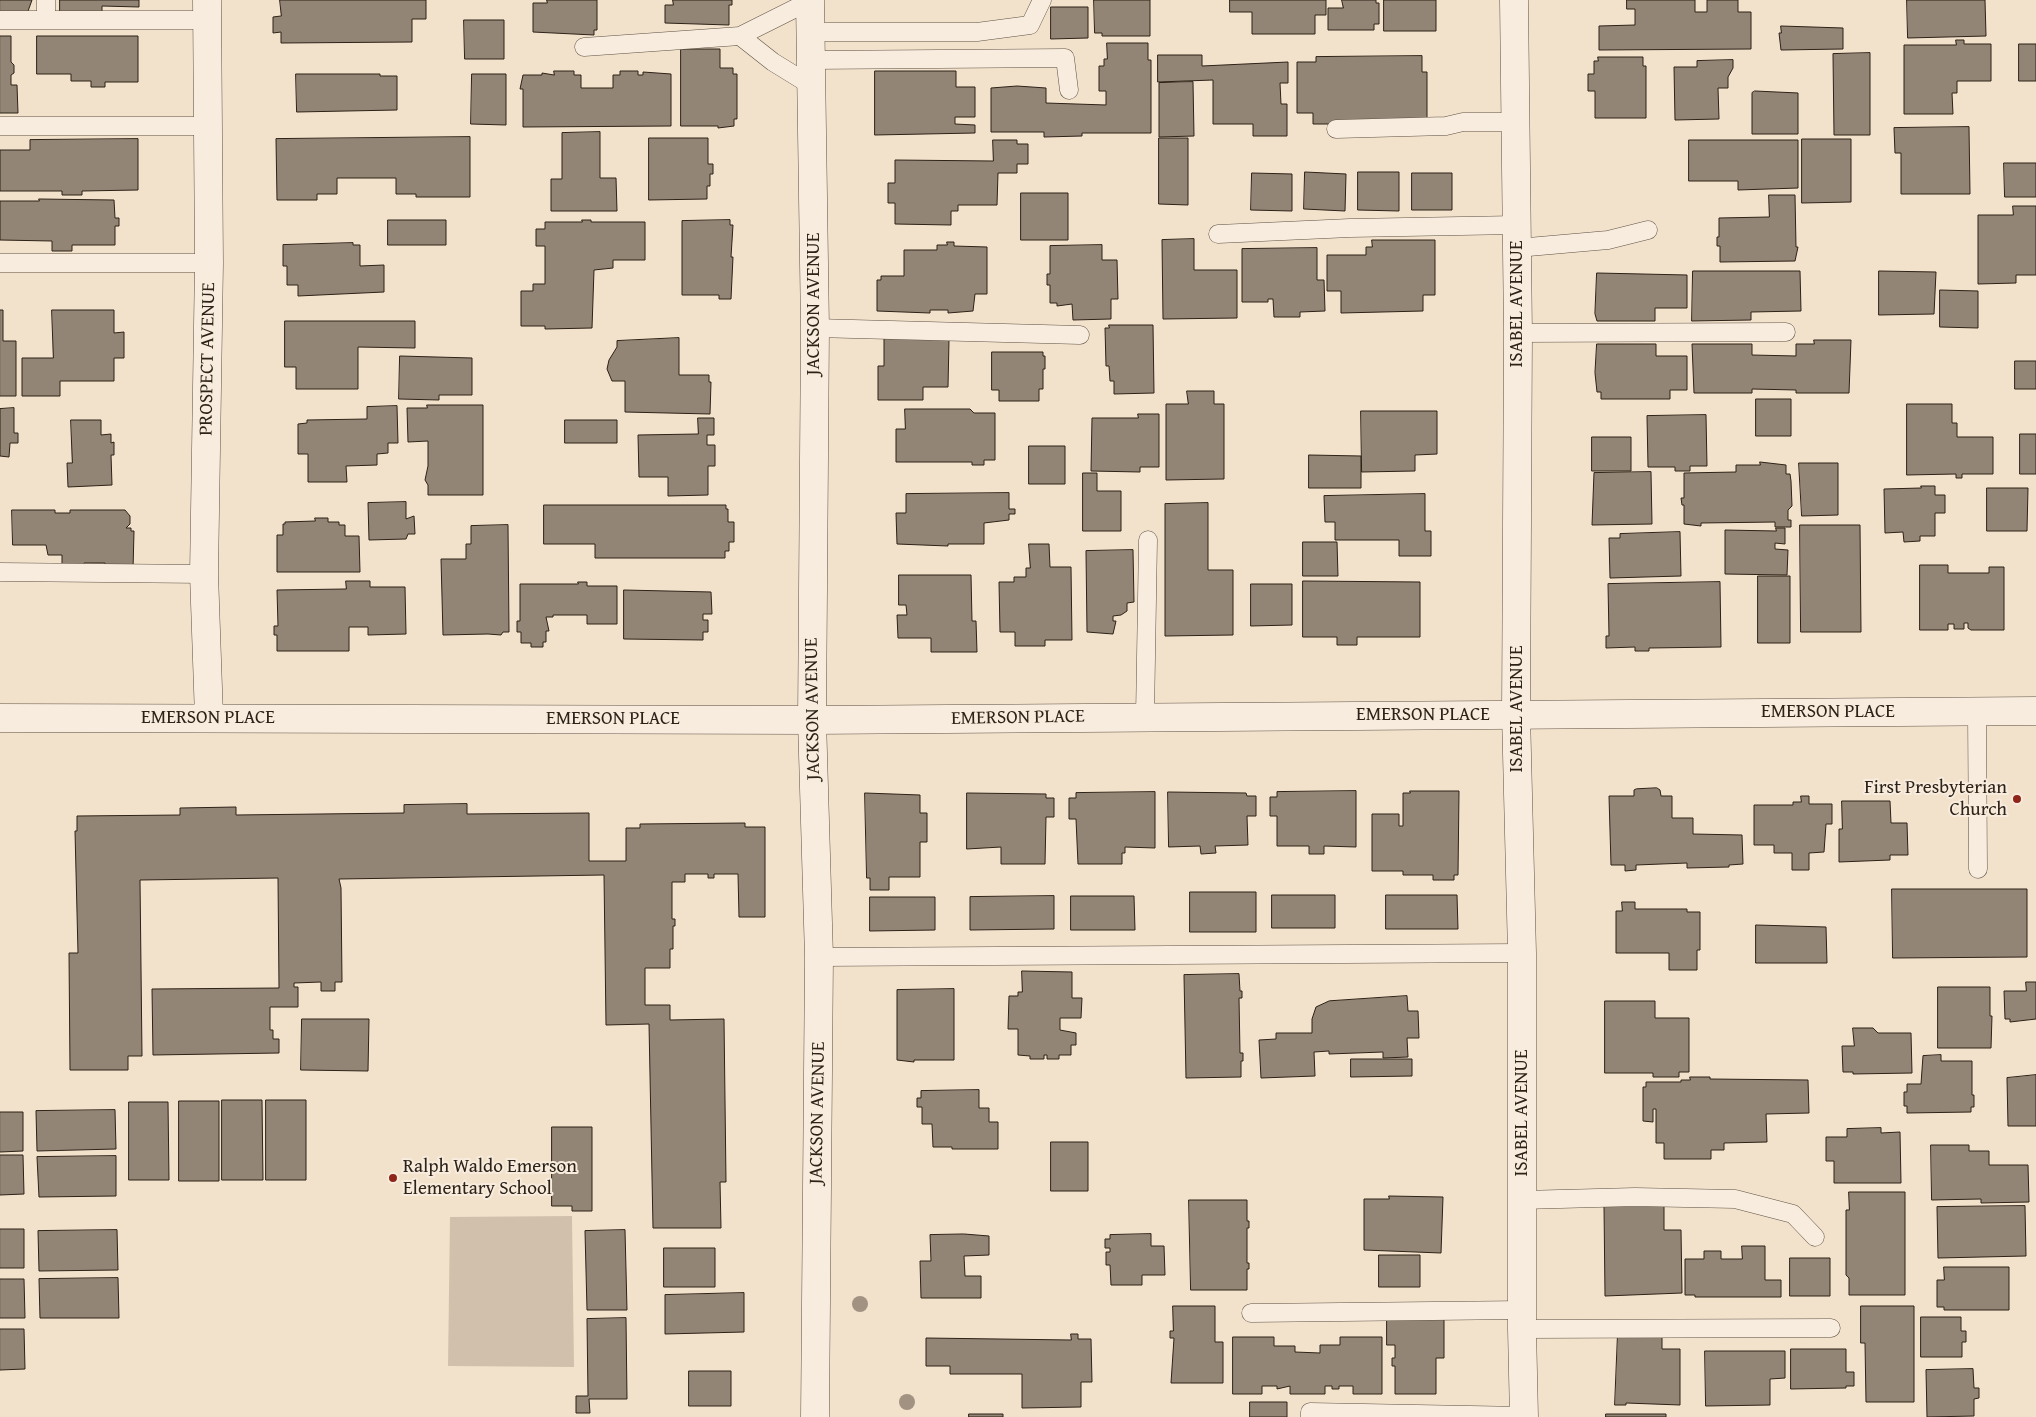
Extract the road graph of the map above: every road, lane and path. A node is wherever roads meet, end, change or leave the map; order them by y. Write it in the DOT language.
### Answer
graph roads {
  1 [pos="46,0"];
  2 [pos="810,0"];
  3 [pos="1042,0"];
  4 [pos="1514,0"];
  5 [pos="207,10"];
  6 [pos="0,20"];
  7 [pos="46,20"];
  8 [pos="811,32"];
  9 [pos="740,36"];
  10 [pos="584,46"];
  11 [pos="812,73"];
  12 [pos="1069,90"];
  13 [pos="1515,122"];
  14 [pos="0,126"];
  15 [pos="208,126"];
  16 [pos="1336,129"];
  17 [pos="1648,230"];
  18 [pos="1218,234"];
  19 [pos="1517,236"];
  20 [pos="0,263"];
  21 [pos="209,263"];
  22 [pos="815,328"];
  23 [pos="1786,332"];
  24 [pos="1518,333"];
  25 [pos="1080,335"];
  26 [pos="1148,540"];
  27 [pos="0,572"];
  28 [pos="204,574"];
  29 [pos="1977,711"];
  30 [pos="2036,711"];
  31 [pos="1516,714"];
  32 [pos="1145,716"];
  33 [pos="209,717"];
  34 [pos="0,718"];
  35 [pos="812,720"];
  36 [pos="1978,869"];
  37 [pos="1522,952"];
  38 [pos="819,957"];
  39 [pos="1522,1200"];
  40 [pos="1814,1237"];
  41 [pos="1251,1313"];
  42 [pos="1522,1319"];
  43 [pos="1831,1328"];
  44 [pos="816,1417"];
  45 [pos="1310,1417"];
  46 [pos="1524,1417"];
  1 -- 7 [label="lane"];
  2 -- 8 [label="street, JACKSON AVENUE"];
  2 -- 9 [label="lane"];
  3 -- 8 [label="lane"];
  4 -- 13 [label="street, ISABEL AVENUE"];
  5 -- 7 [label="lane"];
  5 -- 15 [label="street, PROSPECT AVENUE"];
  6 -- 7 [label="lane"];
  8 -- 11 [label="street, JACKSON AVENUE"];
  9 -- 10 [label="lane"];
  9 -- 11 [label="lane"];
  11 -- 12 [label="lane"];
  11 -- 22 [label="street, JACKSON AVENUE"];
  13 -- 16 [label="lane"];
  13 -- 19 [label="street, ISABEL AVENUE"];
  14 -- 15 [label="lane"];
  15 -- 21 [label="street, PROSPECT AVENUE"];
  17 -- 19 [label="lane"];
  18 -- 19 [label="lane"];
  19 -- 24 [label="street, ISABEL AVENUE"];
  20 -- 21 [label="lane"];
  21 -- 28 [label="street, PROSPECT AVENUE"];
  22 -- 25 [label="lane"];
  22 -- 35 [label="street, JACKSON AVENUE"];
  23 -- 24 [label="lane"];
  24 -- 31 [label="street, ISABEL AVENUE"];
  26 -- 32 [label="lane"];
  27 -- 28 [label="lane"];
  28 -- 33 [label="street, PROSPECT AVENUE"];
  29 -- 30 [label="street, EMERSON PLACE"];
  29 -- 31 [label="street, EMERSON PLACE"];
  29 -- 36 [label="lane"];
  31 -- 32 [label="street, EMERSON PLACE"];
  31 -- 37 [label="street, ISABEL AVENUE"];
  32 -- 35 [label="street, EMERSON PLACE"];
  33 -- 34 [label="street, EMERSON PLACE"];
  33 -- 35 [label="street, EMERSON PLACE"];
  35 -- 38 [label="street, JACKSON AVENUE"];
  37 -- 38 [label="lane"];
  37 -- 39 [label="street, ISABEL AVENUE"];
  38 -- 44 [label="street, JACKSON AVENUE"];
  39 -- 40 [label="lane"];
  39 -- 42 [label="street, ISABEL AVENUE"];
  41 -- 42 [label="lane"];
  42 -- 43 [label="lane"];
  42 -- 46 [label="street, ISABEL AVENUE"];
  45 -- 46 [label="lane"];
}
